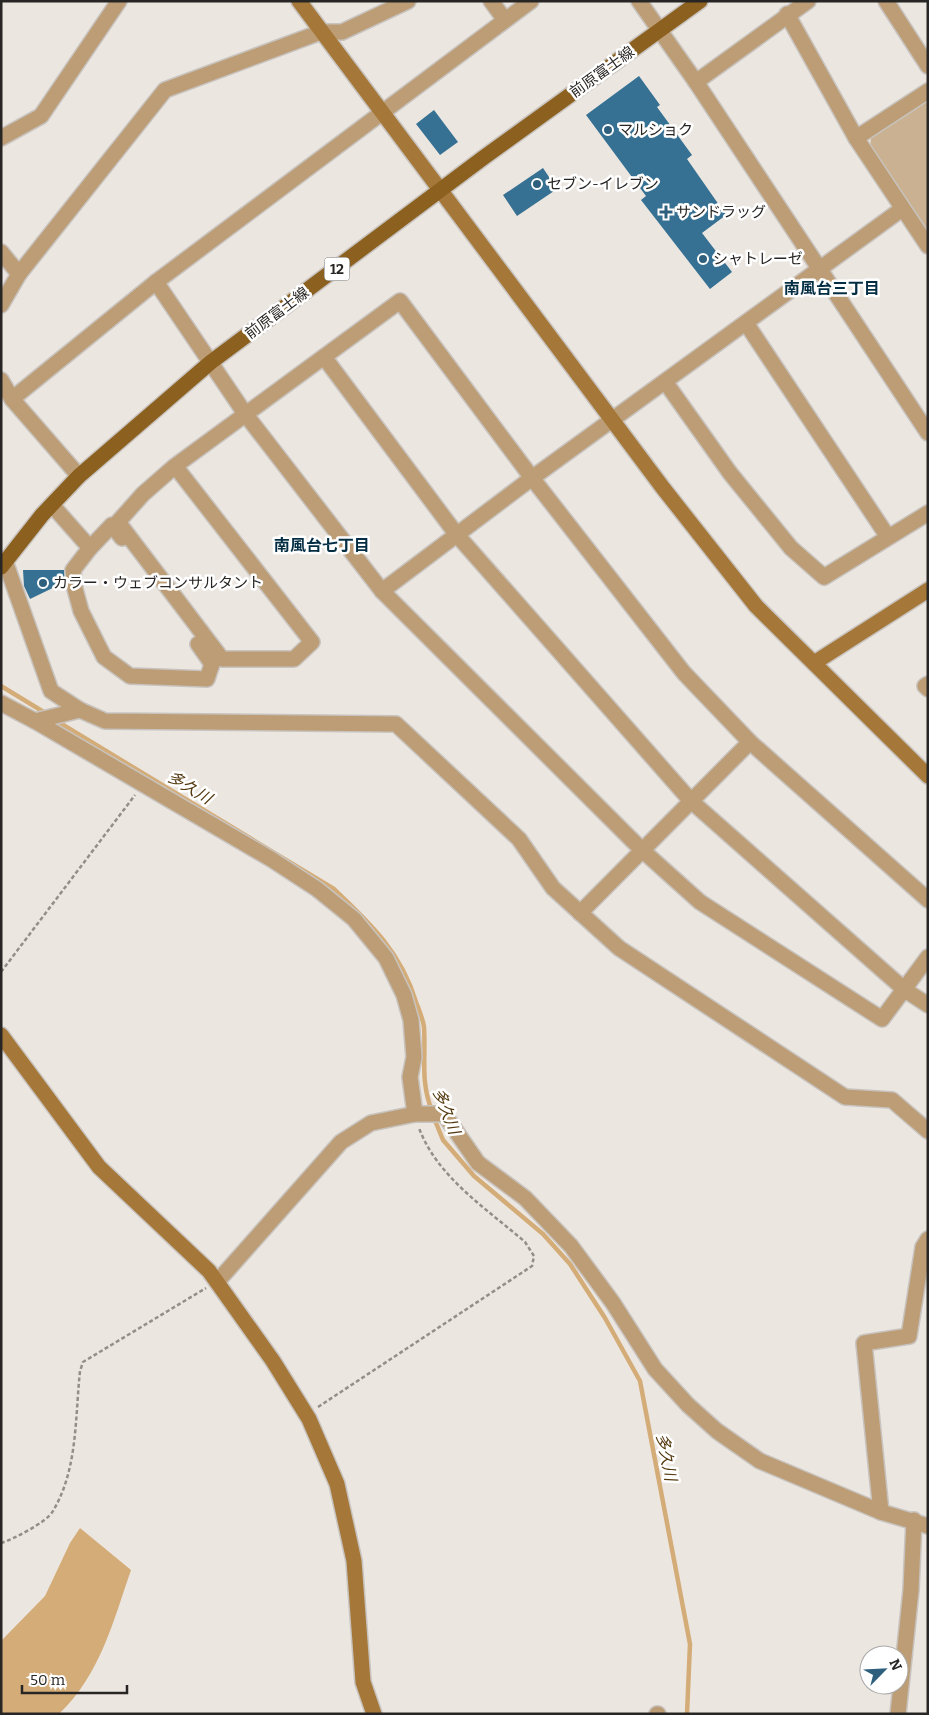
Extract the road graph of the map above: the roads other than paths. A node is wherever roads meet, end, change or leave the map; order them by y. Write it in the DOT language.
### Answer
graph roads {
  1 [pos="119,1"];
  2 [pos="299,1"];
  3 [pos="408,1"];
  4 [pos="491,1"];
  5 [pos="531,1"];
  6 [pos="639,1"];
  7 [pos="700,1"];
  8 [pos="808,1"];
  9 [pos="886,1"];
  10 [pos="787,14"];
  11 [pos="505,20"];
  12 [pos="660,31"];
  13 [pos="322,32"];
  14 [pos="928,66"];
  15 [pos="696,82"];
  16 [pos="928,91"];
  17 [pos="381,112"];
  18 [pos="1,138"];
  19 [pos="856,138"];
  20 [pos="440,192"];
  21 [pos="902,209"];
  22 [pos="928,246"];
  23 [pos="1,252"];
  24 [pos="819,268"];
  25 [pos="19,274"];
  26 [pos="156,282"];
  27 [pos="1,305"];
  28 [pos="746,323"];
  29 [pos="324,357"];
  30 [pos="211,362"];
  31 [pos="1,380"];
  32 [pos="666,383"];
  33 [pos="12,399"];
  34 [pos="246,415"];
  35 [pos="612,421"];
  36 [pos="928,433"];
  37 [pos="175,466"];
  38 [pos="79,476"];
  39 [pos="532,478"];
  40 [pos="52,505"];
  41 [pos="928,512"];
  42 [pos="457,535"];
  43 [pos="888,537"];
  44 [pos="90,548"];
  45 [pos="3,564"];
  46 [pos="928,590"];
  47 [pos="382,591"];
  48 [pos="814,663"];
  49 [pos="928,684"];
  50 [pos="928,689"];
  51 [pos="1,703"];
  52 [pos="80,710"];
  53 [pos="41,719"];
  54 [pos="750,742"];
  55 [pos="928,776"];
  56 [pos="691,801"];
  57 [pos="642,850"];
  58 [pos="928,900"];
  59 [pos="580,913"];
  60 [pos="928,956"];
  61 [pos="905,990"];
  62 [pos="928,1004"];
  63 [pos="1,1035"];
  64 [pos="420,1114"];
  65 [pos="928,1131"];
  66 [pos="928,1239"];
  67 [pos="217,1282"];
  68 [pos="880,1512"];
  69 [pos="921,1523"];
  70 [pos="374,1714"];
  71 [pos="898,1714"];
  1 -- 18 [label="street"];
  2 -- 13 [label="street"];
  3 -- 13 [label="street"];
  4 -- 11 [label="street"];
  5 -- 11 [label="street"];
  6 -- 12 [label="street"];
  7 -- 12 [label="main road, 前原富士線 / 12"];
  8 -- 10 [label="street"];
  9 -- 14 [label="street"];
  10 -- 15 [label="street"];
  10 -- 19 [label="street"];
  11 -- 17 [label="street"];
  12 -- 15 [label="street"];
  12 -- 20 [label="main road, 前原富士線 / 12"];
  13 -- 17 [label="street"];
  13 -- 25 [label="street"];
  15 -- 24 [label="street"];
  16 -- 19 [label="street"];
  17 -- 20 [label="street"];
  17 -- 26 [label="street"];
  19 -- 21 [label="street"];
  20 -- 30 [label="main road, 前原富士線 / 12"];
  20 -- 35 [label="street"];
  21 -- 22 [label="street"];
  21 -- 24 [label="street"];
  23 -- 25 [label="street"];
  24 -- 28 [label="street"];
  24 -- 36 [label="street"];
  25 -- 27 [label="street"];
  26 -- 30 [label="street"];
  26 -- 33 [label="street"];
  28 -- 32 [label="street"];
  28 -- 43 [label="street"];
  29 -- 34 [label="street"];
  29 -- 39 [label="street"];
  29 -- 42 [label="street"];
  30 -- 34 [label="street"];
  30 -- 38 [label="main road, 前原富士線 / 12"];
  31 -- 33 [label="street"];
  32 -- 35 [label="street"];
  32 -- 43 [label="street"];
  33 -- 38 [label="street"];
  34 -- 37 [label="street"];
  34 -- 47 [label="street"];
  35 -- 39 [label="street"];
  35 -- 48 [label="street"];
  37 -- 37 [label="street"];
  38 -- 40 [label="main road, 前原富士線 / 12"];
  39 -- 42 [label="street"];
  39 -- 54 [label="street"];
  40 -- 44 [label="street"];
  40 -- 45 [label="main road, 前原富士線 / 12"];
  41 -- 43 [label="street"];
  42 -- 47 [label="street"];
  42 -- 56 [label="street"];
  44 -- 44 [label="street"];
  45 -- 52 [label="street"];
  46 -- 48 [label="street"];
  47 -- 57 [label="street"];
  48 -- 55 [label="street"];
  49 -- 50 [label="street"];
  51 -- 53 [label="street"];
  52 -- 53 [label="street"];
  52 -- 59 [label="street"];
  53 -- 64 [label="street"];
  54 -- 56 [label="street"];
  54 -- 58 [label="street"];
  56 -- 57 [label="street"];
  56 -- 61 [label="street"];
  57 -- 59 [label="street"];
  57 -- 61 [label="street"];
  59 -- 65 [label="street"];
  60 -- 61 [label="street"];
  61 -- 62 [label="street"];
  63 -- 67 [label="street"];
  64 -- 67 [label="street"];
  64 -- 68 [label="street"];
  66 -- 68 [label="street"];
  67 -- 70 [label="street"];
  68 -- 69 [label="street"];
  69 -- 71 [label="street"];
}
